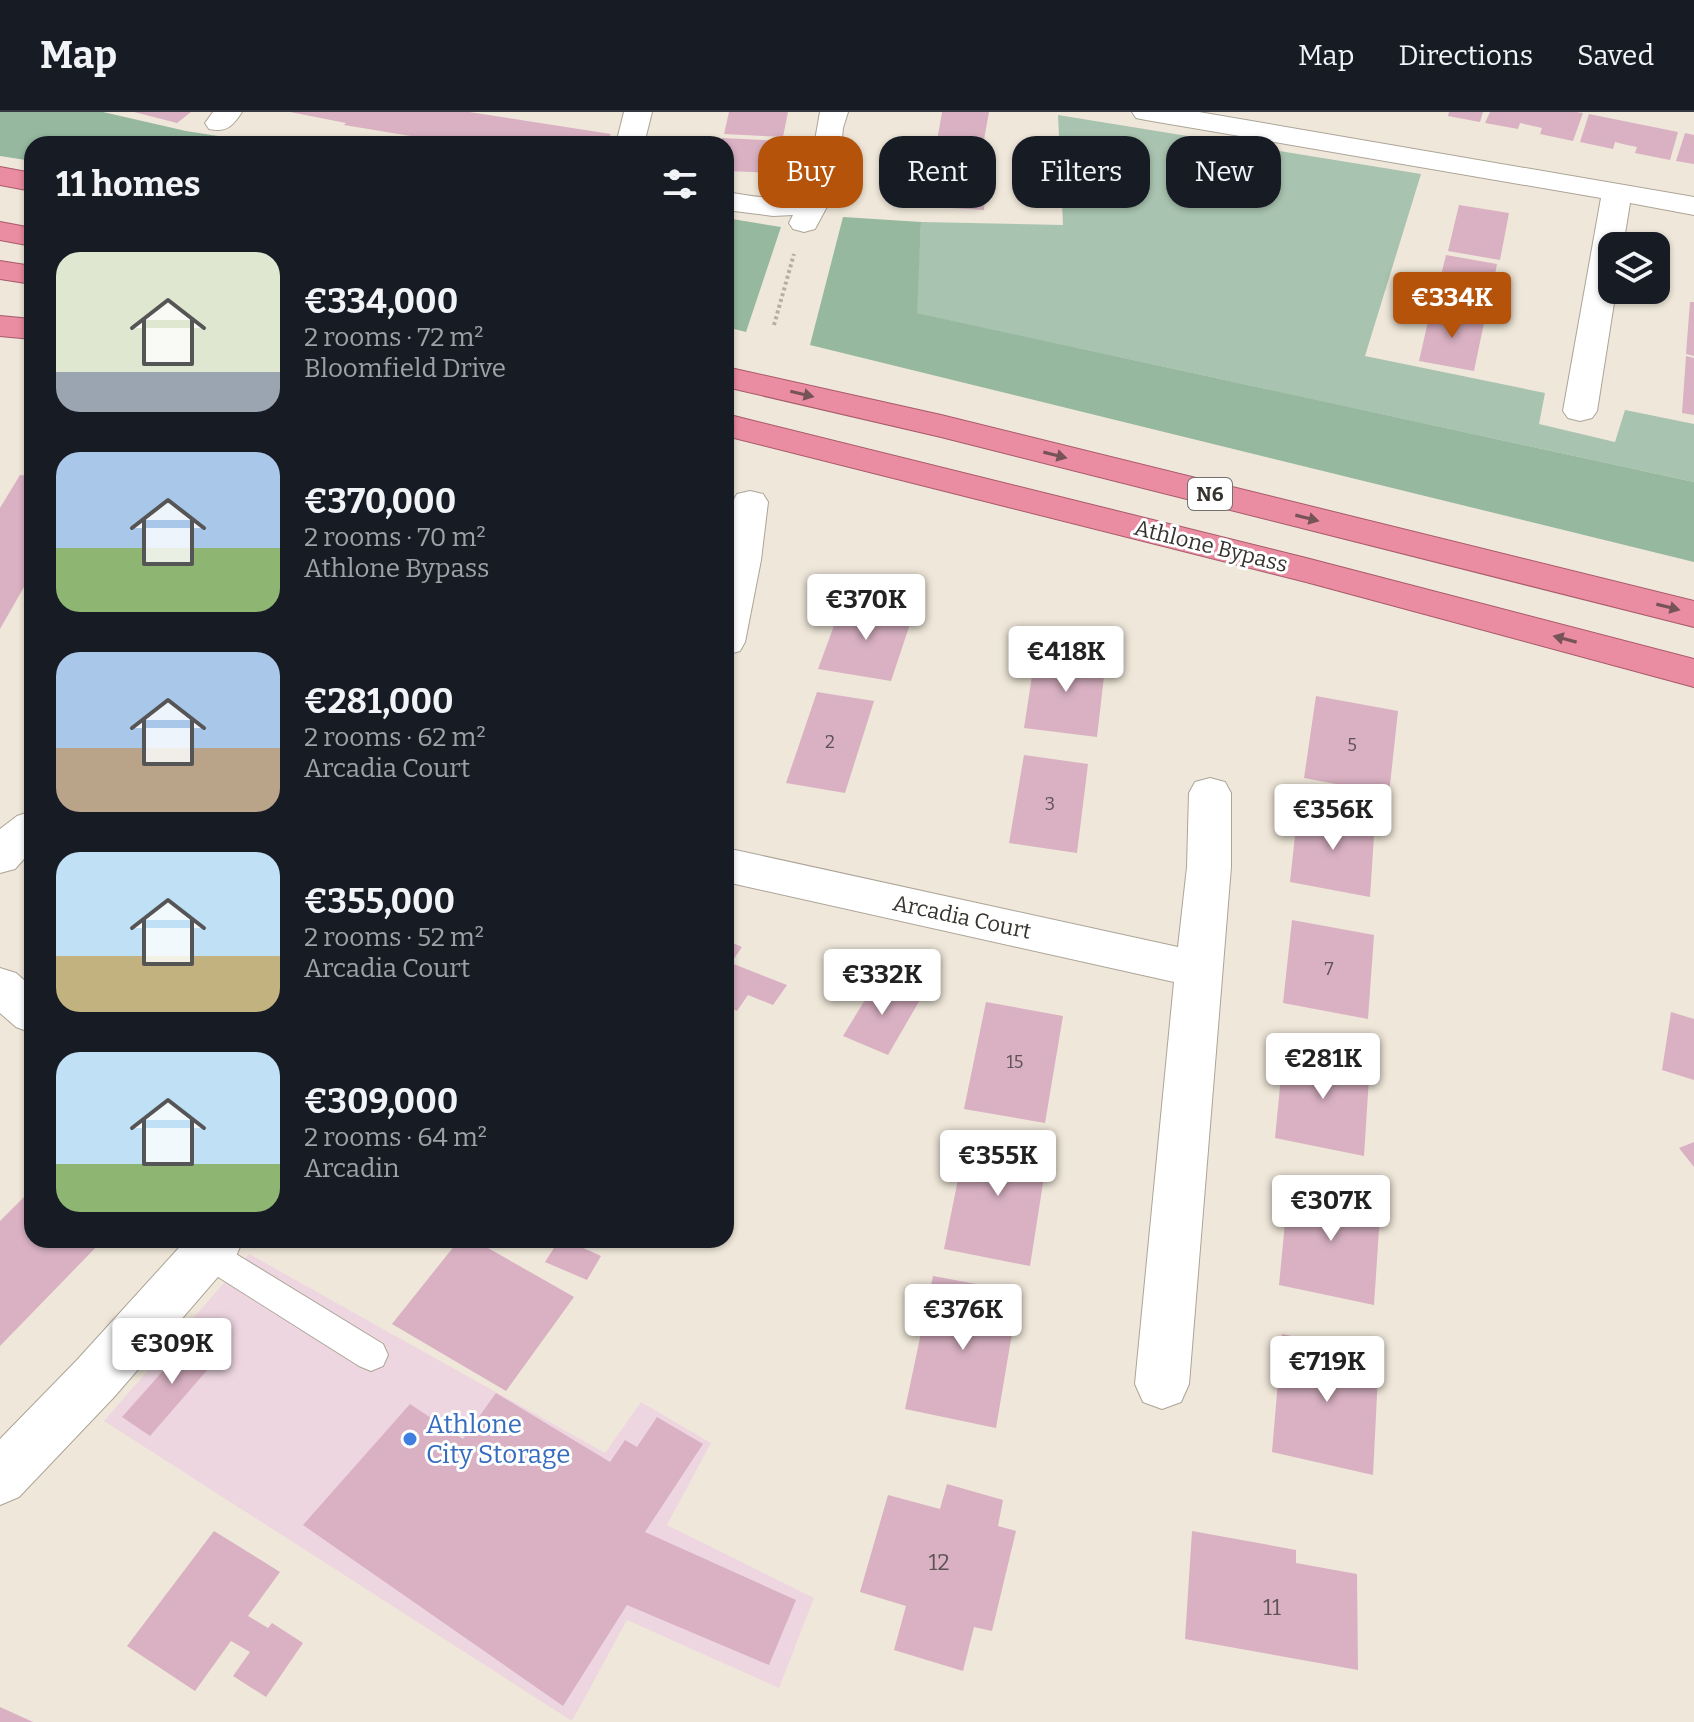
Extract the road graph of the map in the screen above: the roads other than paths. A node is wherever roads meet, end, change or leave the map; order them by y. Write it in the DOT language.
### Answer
graph roads {
  1 [pos="638,112"];
  2 [pos="834,112"];
  3 [pos="1146,112"];
  4 [pos="632,136"];
  5 [pos="0,176"];
  6 [pos="24,180"];
  7 [pos="1617,191"];
  8 [pos="734,202"];
  9 [pos="1694,206"];
  10 [pos="0,231"];
  11 [pos="24,236"];
  12 [pos="0,270"];
  13 [pos="24,274"];
  14 [pos="0,326"];
  15 [pos="24,328"];
  16 [pos="734,351"];
  17 [pos="734,379"];
  18 [pos="1580,411"];
  19 [pos="734,427"];
  20 [pos="734,450"];
  21 [pos="750,502"];
  22 [pos="1306,570"];
  23 [pos="1627,597"];
  24 [pos="734,603"];
  25 [pos="1694,614"];
  26 [pos="1694,673"];
  27 [pos="1210,793"];
  28 [pos="24,833"];
  29 [pos="0,857"];
  30 [pos="734,867"];
  31 [pos="1198,969"];
  32 [pos="0,986"];
  33 [pos="24,1007"];
  34 [pos="210,1248"];
  35 [pos="215,1248"];
  36 [pos="371,1355"];
  37 [pos="1162,1384"];
  38 [pos="0,1478"];
  1 -- 4 [label="street"];
  2 -- 8 [label="street"];
  3 -- 7 [label="street"];
  5 -- 6 [label="highway"];
  7 -- 9 [label="street"];
  7 -- 18 [label="street"];
  10 -- 11 [label="highway"];
  12 -- 13 [label="highway"];
  14 -- 15 [label="highway"];
  16 -- 23 [label="highway, N6"];
  17 -- 23 [label="highway, N6, one-way"];
  19 -- 22 [label="highway, Athlone Bypass / N6"];
  20 -- 22 [label="highway, N6"];
  21 -- 24 [label="street"];
  26 -- 22 [label="highway, Athlone Bypass / N6, one-way"];
  23 -- 25 [label="highway, N6, one-way"];
  27 -- 31 [label="street"];
  28 -- 29 [label="street"];
  30 -- 31 [label="street, Arcadia Court"];
  31 -- 37 [label="street"];
  32 -- 33 [label="street"];
  34 -- 38 [label="street"];
  35 -- 36 [label="lane"];
}
